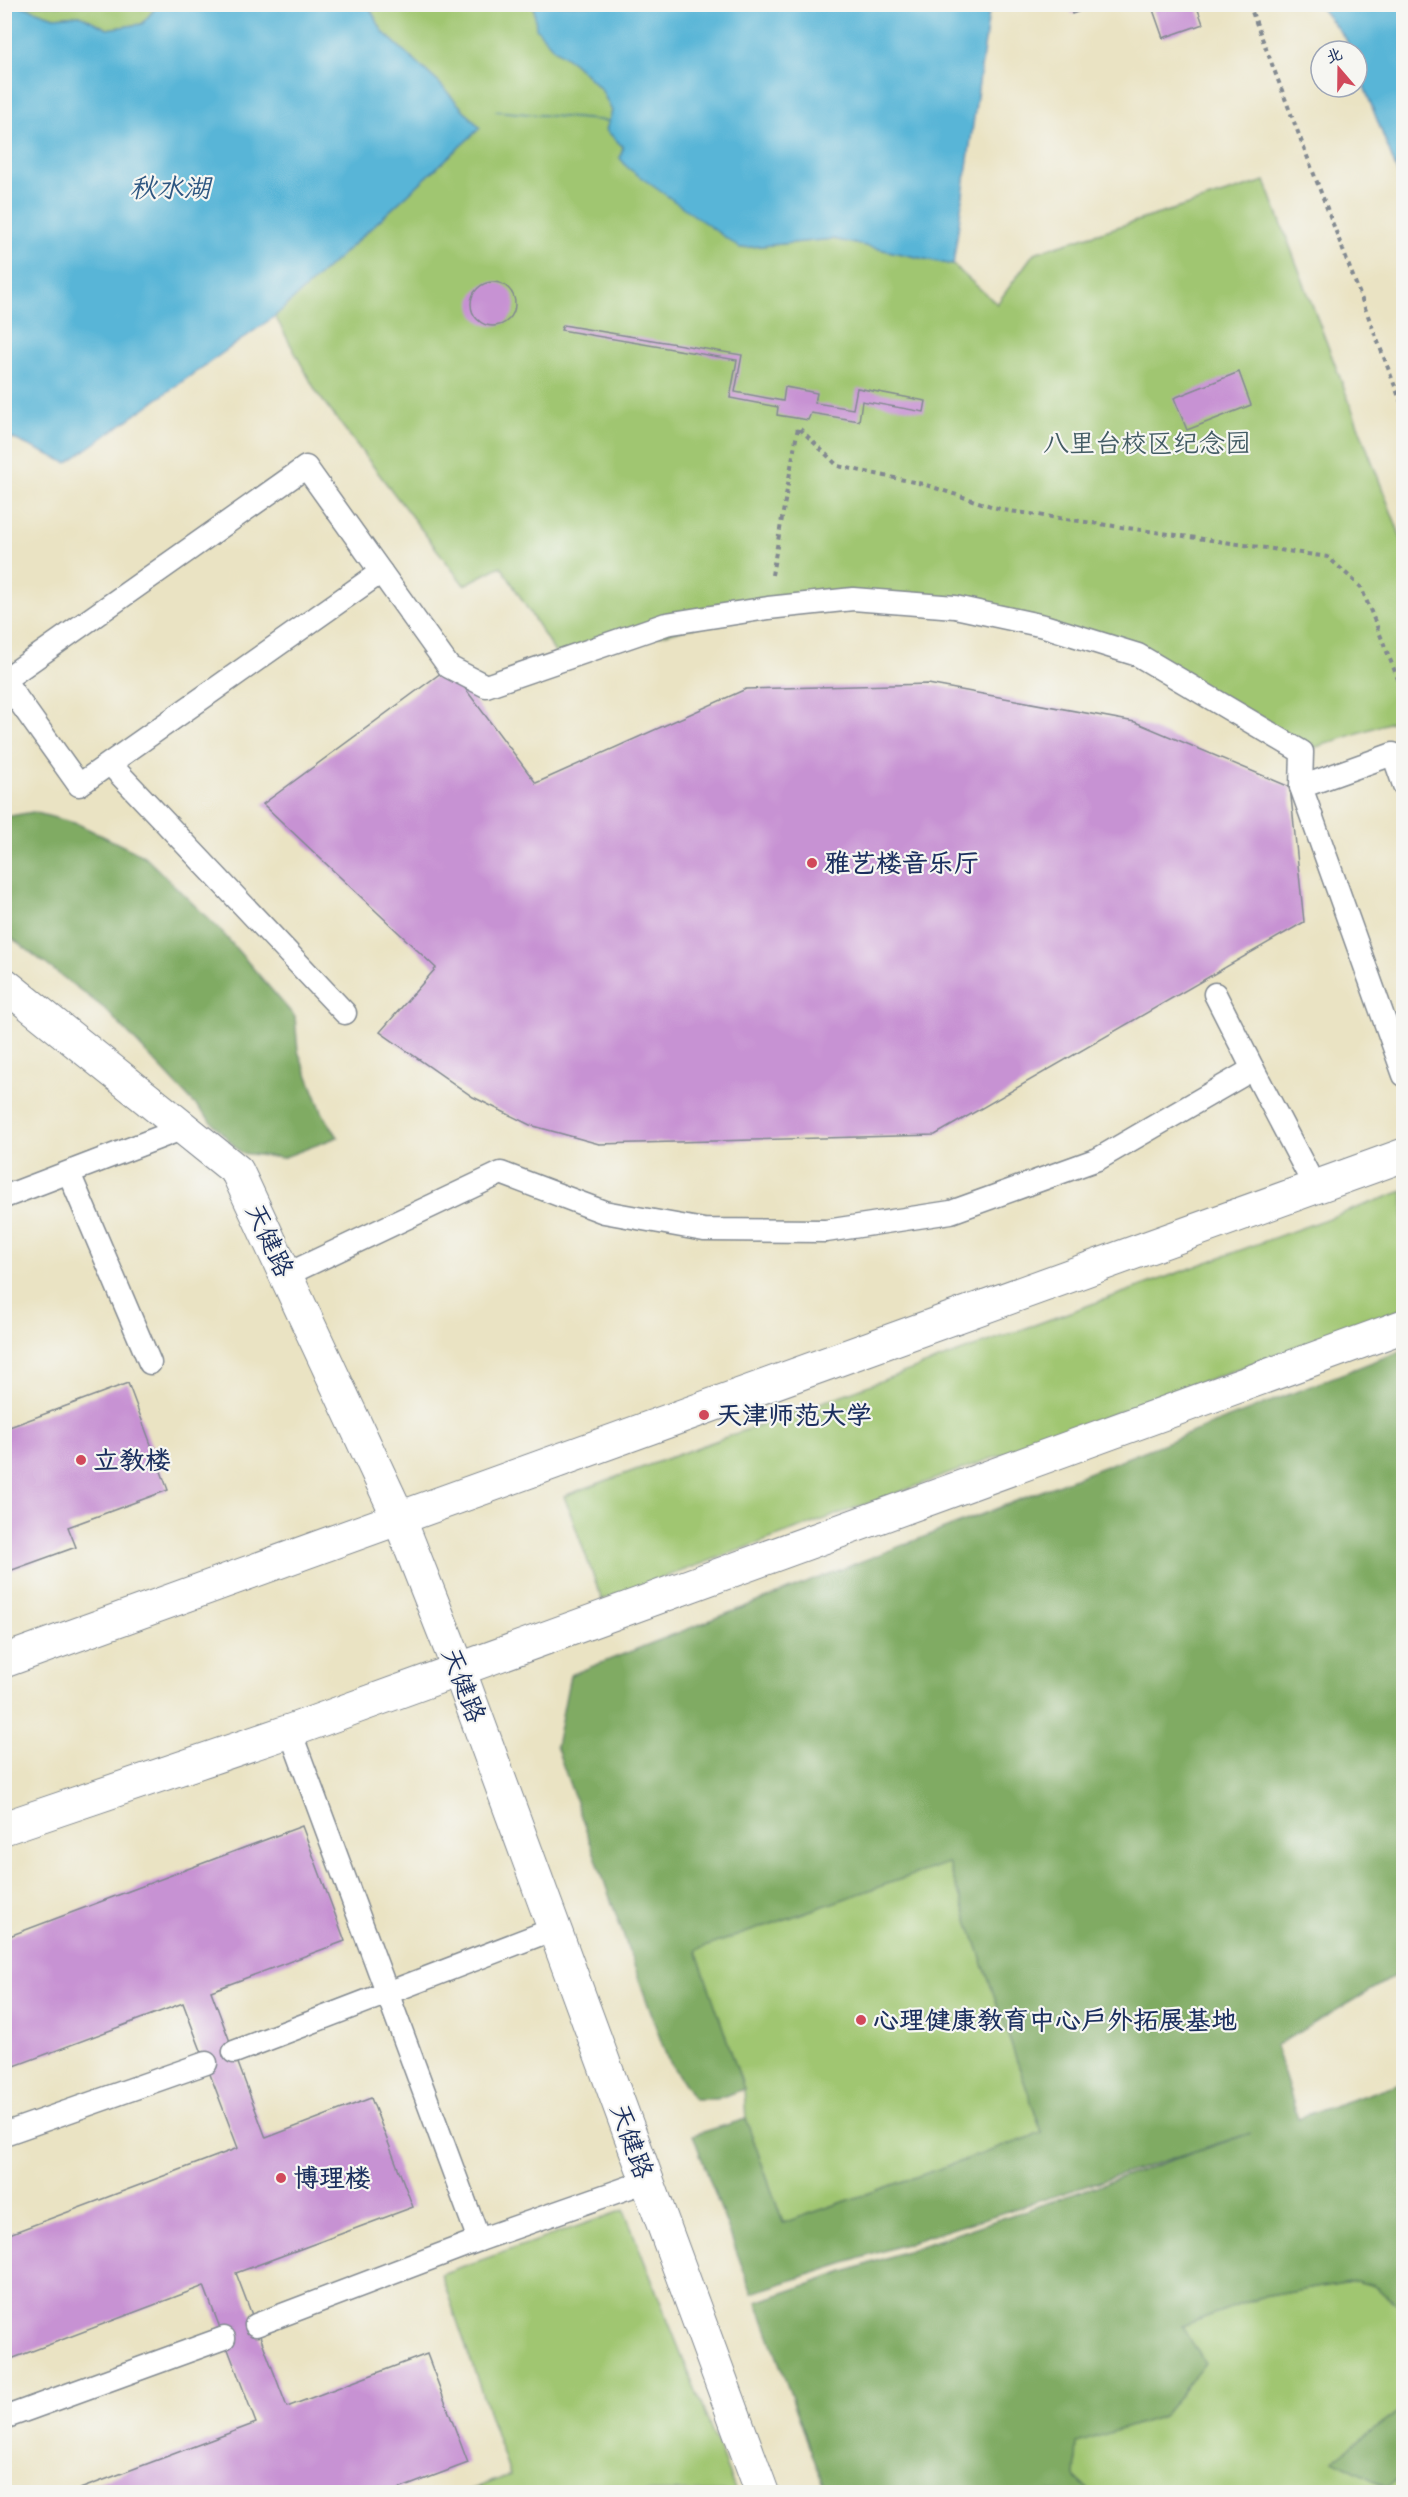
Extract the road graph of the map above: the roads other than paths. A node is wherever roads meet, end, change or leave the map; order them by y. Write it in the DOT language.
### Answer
graph roads {
  1 [pos="381,572"];
  2 [pos="4,680"];
  3 [pos="110,764"];
  4 [pos="1404,785"];
  5 [pos="1301,787"];
  6 [pos="4,984"];
  7 [pos="1215,994"];
  8 [pos="345,1012"];
  9 [pos="1253,1069"];
  10 [pos="1404,1075"];
  11 [pos="184,1128"];
  12 [pos="1404,1155"];
  13 [pos="69,1173"];
  14 [pos="1315,1187"];
  15 [pos="4,1197"];
  16 [pos="286,1275"];
  17 [pos="1404,1326"];
  18 [pos="150,1363"];
  19 [pos="399,1518"];
  20 [pos="4,1661"];
  21 [pos="459,1670"];
  22 [pos="290,1731"];
  23 [pos="4,1828"];
  24 [pos="554,1929"];
  25 [pos="388,1993"];
  26 [pos="234,2052"];
  27 [pos="206,2063"];
  28 [pos="4,2134"];
  29 [pos="647,2181"];
  30 [pos="479,2240"];
  31 [pos="256,2325"];
  32 [pos="224,2338"];
  33 [pos="4,2418"];
  34 [pos="762,2493"];
  1 -- 2 [label="lane"];
  1 -- 3 [label="lane"];
  1 -- 5 [label="lane"];
  2 -- 3 [label="lane"];
  3 -- 8 [label="lane"];
  4 -- 5 [label="lane"];
  5 -- 10 [label="lane"];
  6 -- 11 [label="street, 天健路"];
  7 -- 9 [label="lane"];
  9 -- 14 [label="lane"];
  9 -- 16 [label="lane"];
  11 -- 13 [label="lane"];
  11 -- 16 [label="street, 天健路"];
  12 -- 14 [label="street"];
  13 -- 15 [label="lane"];
  13 -- 18 [label="lane"];
  14 -- 19 [label="street"];
  16 -- 19 [label="street, 天健路"];
  17 -- 21 [label="street"];
  19 -- 20 [label="street"];
  19 -- 21 [label="street, 天健路"];
  21 -- 22 [label="street"];
  21 -- 24 [label="street, 天健路"];
  22 -- 23 [label="street"];
  22 -- 25 [label="lane"];
  24 -- 25 [label="lane"];
  24 -- 29 [label="street, 天健路"];
  25 -- 26 [label="lane"];
  25 -- 30 [label="lane"];
  27 -- 28 [label="lane"];
  29 -- 30 [label="lane"];
  29 -- 34 [label="street, 天健路"];
  30 -- 31 [label="lane"];
  32 -- 33 [label="lane"];
}
